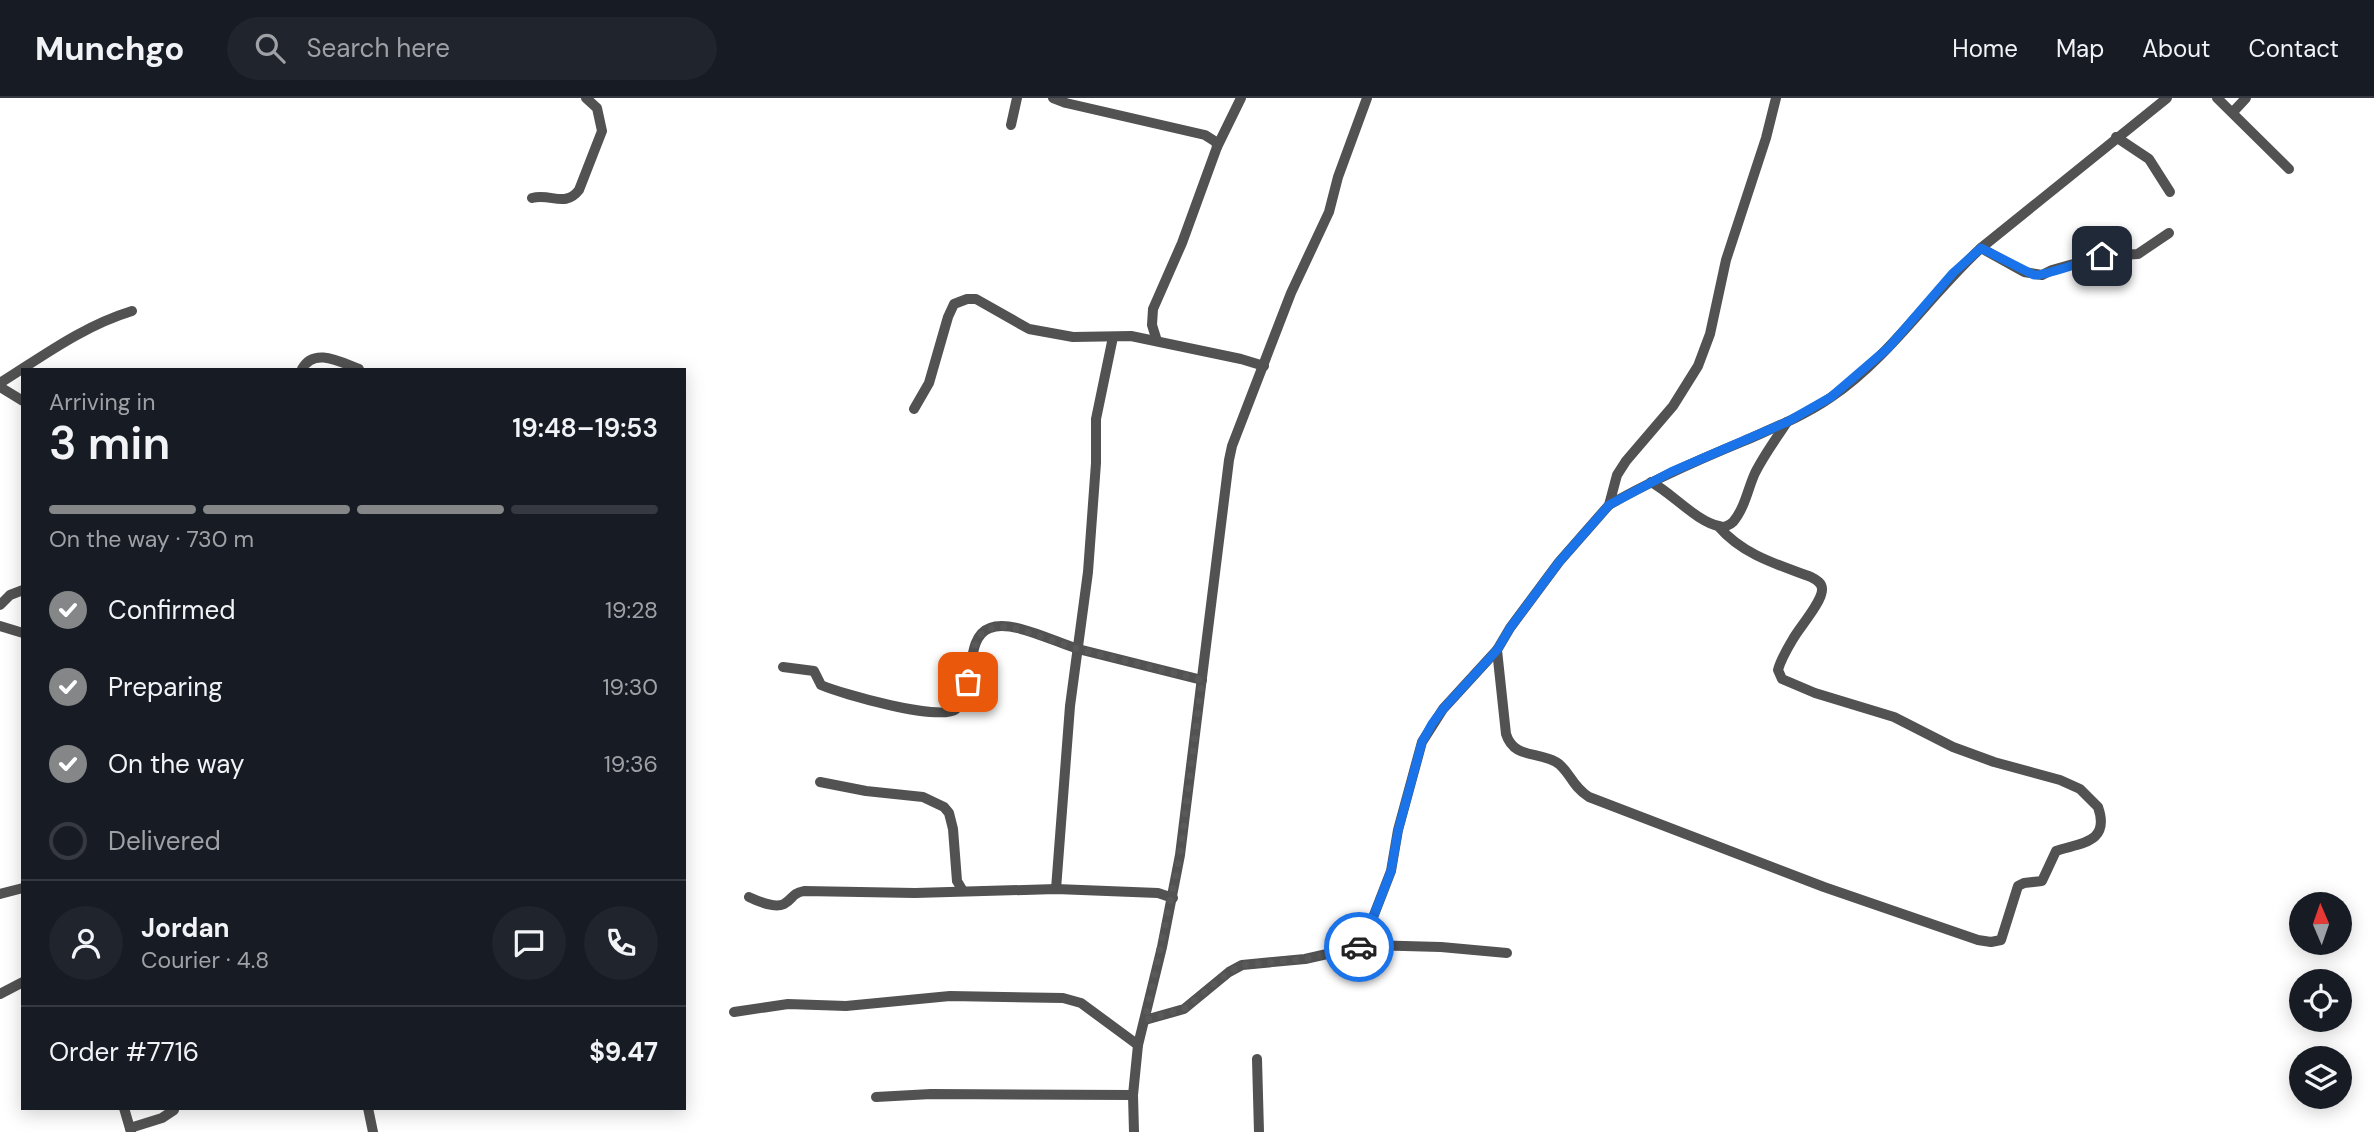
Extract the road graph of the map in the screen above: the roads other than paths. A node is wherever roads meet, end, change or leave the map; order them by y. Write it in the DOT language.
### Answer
graph roads {
  1 [pos="586,98"];
  2 [pos="1017,98"];
  3 [pos="1054,98"];
  4 [pos="1241,98"];
  5 [pos="1367,98"];
  6 [pos="1776,98"];
  7 [pos="2166,98"];
  8 [pos="2217,98"];
  9 [pos="2246,98"];
  10 [pos="2233,112"];
  11 [pos="1011,125"];
  12 [pos="1226,130"];
  13 [pos="1205,135"];
  14 [pos="2116,137"];
  15 [pos="1217,147"];
  16 [pos="2289,169"];
  17 [pos="2170,192"];
  18 [pos="532,198"];
  19 [pos="2169,233"];
  20 [pos="1981,248"];
  21 [pos="132,311"];
  22 [pos="1113,337"];
  23 [pos="1157,341"];
  24 [pos="1264,366"];
  25 [pos="25,368"];
  26 [pos="303,368"];
  27 [pos="356,368"];
  28 [pos="21,371"];
  29 [pos="0,385"];
  30 [pos="21,400"];
  31 [pos="914,409"];
  32 [pos="1787,422"];
  33 [pos="1651,482"];
  34 [pos="1609,505"];
  35 [pos="1719,527"];
  36 [pos="21,591"];
  37 [pos="0,605"];
  38 [pos="0,626"];
  39 [pos="21,632"];
  40 [pos="1078,649"];
  41 [pos="1497,650"];
  42 [pos="783,667"];
  43 [pos="1202,680"];
  44 [pos="820,782"];
  45 [pos="21,889"];
  46 [pos="1056,889"];
  47 [pos="963,891"];
  48 [pos="0,894"];
  49 [pos="749,897"];
  50 [pos="1173,898"];
  51 [pos="1367,945"];
  52 [pos="1507,953"];
  53 [pos="21,983"];
  54 [pos="0,994"];
  55 [pos="734,1012"];
  56 [pos="1145,1020"];
  57 [pos="1138,1045"];
  58 [pos="1256,1059"];
  59 [pos="1133,1095"];
  60 [pos="876,1097"];
  61 [pos="125,1110"];
  62 [pos="174,1110"];
  63 [pos="368,1110"];
  64 [pos="130,1130"];
  65 [pos="373,1132"];
  66 [pos="1134,1132"];
  67 [pos="1259,1132"];
  1 -- 18 [label="street"];
  2 -- 11 [label="street"];
  3 -- 13 [label="street"];
  4 -- 12 [label="street"];
  5 -- 24 [label="street"];
  6 -- 34 [label="street"];
  7 -- 14 [label="street"];
  8 -- 10 [label="street"];
  9 -- 10 [label="street"];
  10 -- 16 [label="street"];
  12 -- 13 [label="street"];
  12 -- 15 [label="street"];
  13 -- 15 [label="street"];
  14 -- 17 [label="street"];
  14 -- 20 [label="street"];
  15 -- 23 [label="street"];
  19 -- 20 [label="street"];
  20 -- 32 [label="street"];
  21 -- 25 [label="street"];
  22 -- 23 [label="street"];
  22 -- 31 [label="street"];
  22 -- 40 [label="street"];
  23 -- 24 [label="street"];
  24 -- 43 [label="street"];
  26 -- 27 [label="street"];
  28 -- 29 [label="street"];
  29 -- 30 [label="street"];
  32 -- 33 [label="street"];
  32 -- 35 [label="street"];
  33 -- 34 [label="street"];
  33 -- 35 [label="street"];
  34 -- 41 [label="street"];
  35 -- 41 [label="street"];
  36 -- 37 [label="street"];
  38 -- 39 [label="street"];
  40 -- 42 [label="street"];
  40 -- 43 [label="street"];
  40 -- 46 [label="street"];
  41 -- 51 [label="street"];
  43 -- 50 [label="street"];
  44 -- 47 [label="street"];
  45 -- 48 [label="street"];
  46 -- 47 [label="street"];
  46 -- 50 [label="street"];
  47 -- 49 [label="street"];
  50 -- 56 [label="street"];
  51 -- 52 [label="street"];
  51 -- 56 [label="street"];
  53 -- 54 [label="street"];
  55 -- 57 [label="street"];
  56 -- 57 [label="street"];
  57 -- 59 [label="street"];
  58 -- 67 [label="street"];
  59 -- 60 [label="street"];
  59 -- 66 [label="street"];
  61 -- 64 [label="street"];
  62 -- 64 [label="street"];
  63 -- 65 [label="street"];
}
